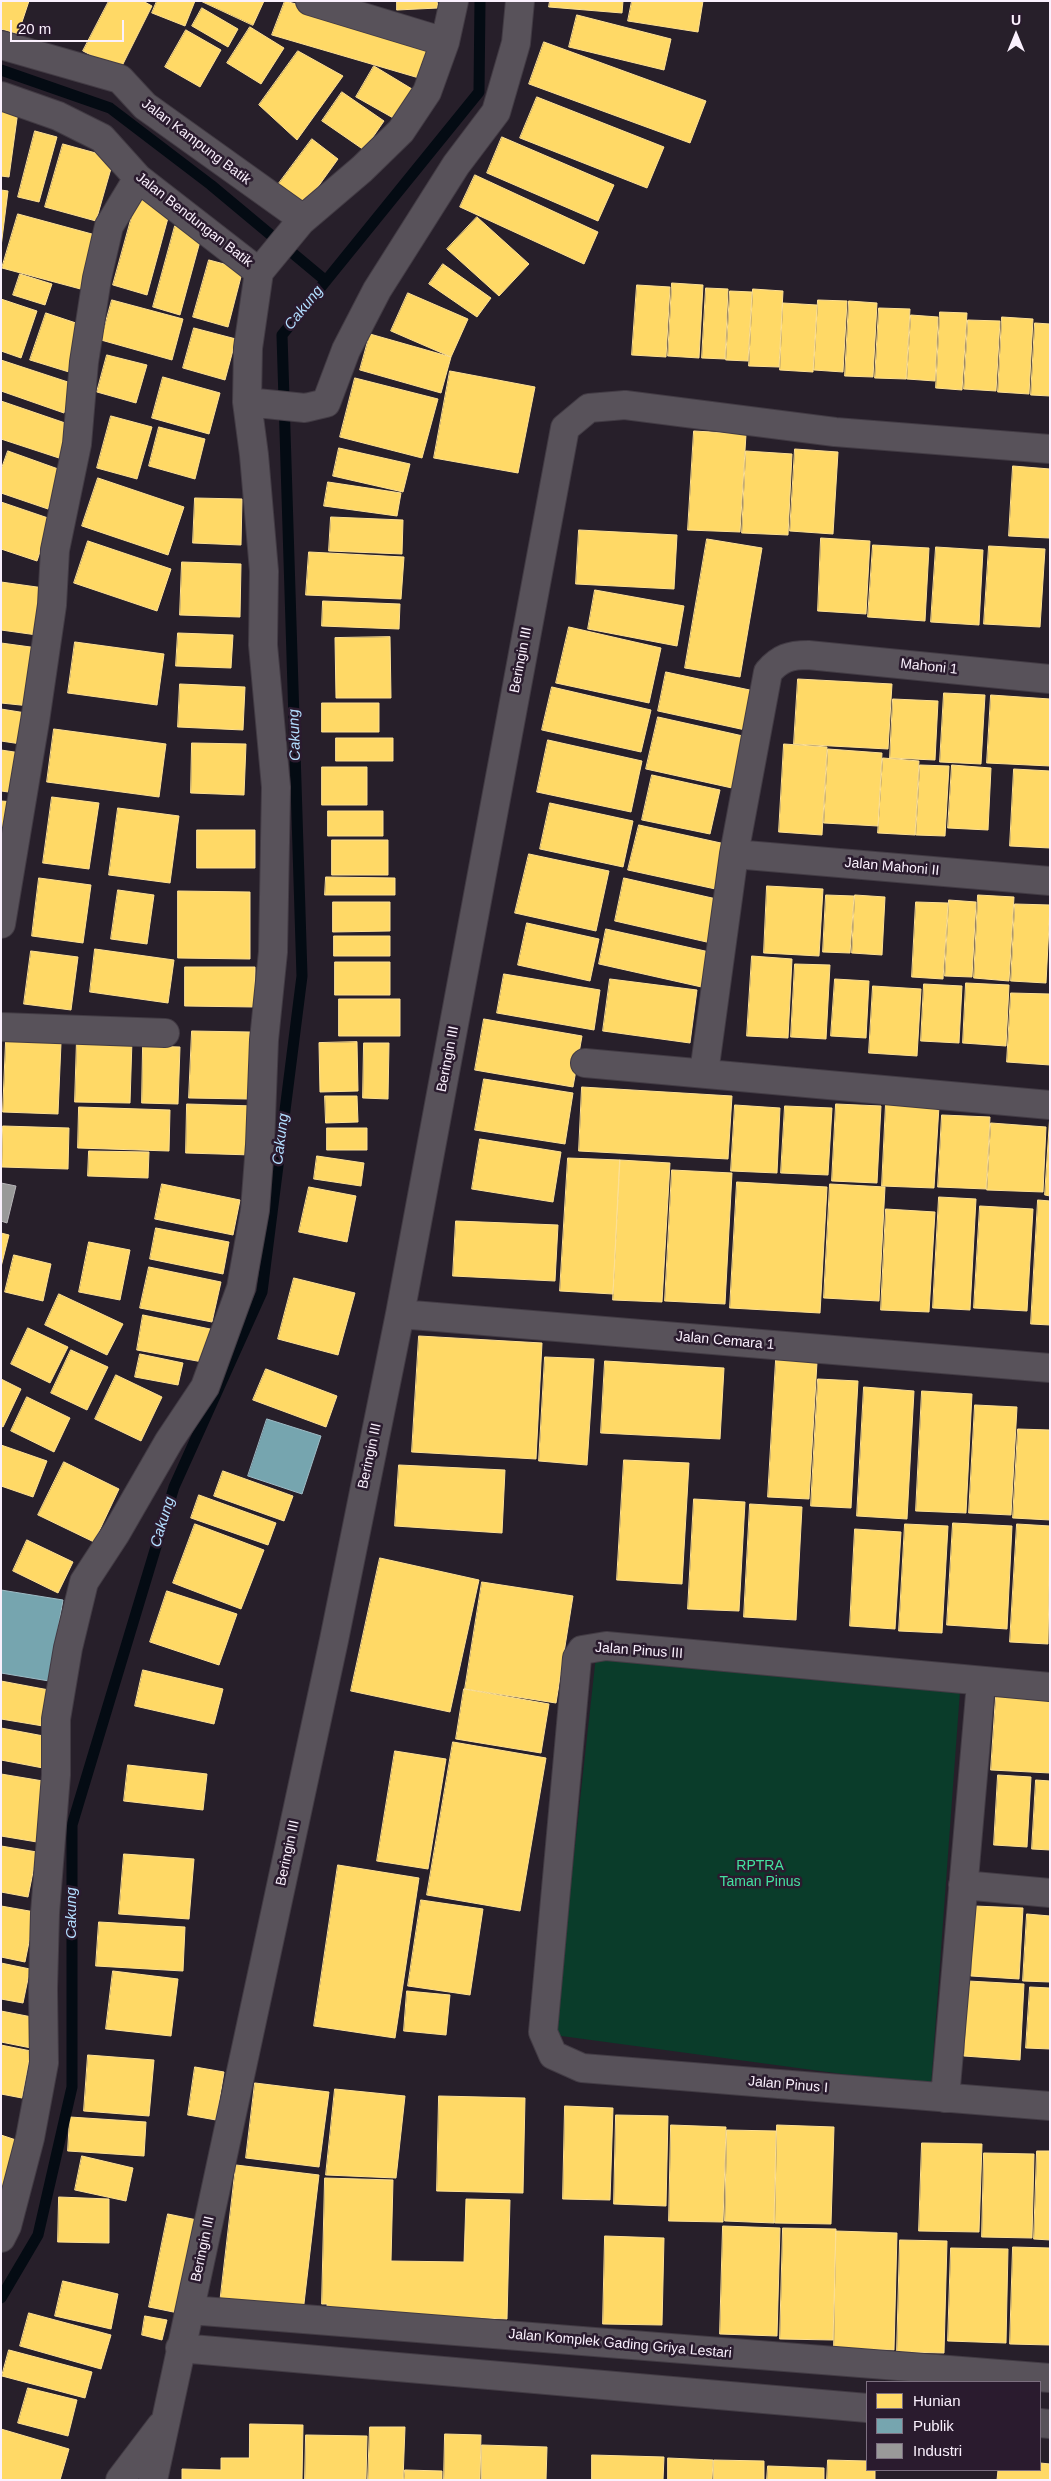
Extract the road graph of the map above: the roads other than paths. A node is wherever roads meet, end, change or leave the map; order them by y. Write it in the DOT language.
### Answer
graph roads {
  1 [pos="310,1"];
  2 [pos="454,1"];
  3 [pos="520,1"];
  4 [pos="445,42"];
  5 [pos="1,45"];
  6 [pos="1,96"];
  7 [pos="138,178"];
  8 [pos="302,220"];
  9 [pos="260,269"];
  10 [pos="249,402"];
  11 [pos="1050,449"];
  12 [pos="1050,679"];
  13 [pos="734,854"];
  14 [pos="1050,880"];
  15 [pos="1,924"];
  16 [pos="1,1027"];
  17 [pos="165,1033"];
  18 [pos="586,1063"];
  19 [pos="704,1074"];
  20 [pos="1050,1105"];
  21 [pos="400,1314"];
  22 [pos="1050,1368"];
  23 [pos="981,1682"];
  24 [pos="1050,1687"];
  25 [pos="963,1885"];
  26 [pos="1050,1893"];
  27 [pos="543,2032"];
  28 [pos="945,2098"];
  29 [pos="1050,2106"];
  30 [pos="1,2238"];
  31 [pos="190,2310"];
  32 [pos="180,2348"];
  33 [pos="1050,2378"];
  34 [pos="866,2408"];
  35 [pos="167,2418"];
  36 [pos="120,2480"];
  37 [pos="153,2480"];
  1 -- 4 [label="street"];
  2 -- 4 [label="street"];
  3 -- 10 [label="street"];
  4 -- 8 [label="street"];
  5 -- 8 [label="street, Jalan Kampung Batik"];
  6 -- 7 [label="street, Jalan Bendungan Batik"];
  7 -- 9 [label="street, Jalan Bendungan Batik"];
  7 -- 15 [label="street"];
  8 -- 9 [label="street"];
  9 -- 10 [label="street"];
  10 -- 30 [label="street"];
  11 -- 21 [label="street, Beringin III"];
  12 -- 13 [label="street, Mahoni 1"];
  13 -- 14 [label="street, Jalan Mahoni II"];
  13 -- 19 [label="street, Mahoni 1"];
  16 -- 17 [label="street"];
  18 -- 19 [label="street"];
  19 -- 20 [label="street"];
  21 -- 22 [label="street, Jalan Cemara 1"];
  21 -- 31 [label="street, Beringin III"];
  23 -- 24 [label="street, Jalan Pinus III"];
  23 -- 25 [label="street"];
  23 -- 27 [label="street, Jalan Pinus III"];
  25 -- 26 [label="street"];
  25 -- 28 [label="street"];
  27 -- 28 [label="street, Jalan Pinus I"];
  28 -- 29 [label="street, Jalan Pinus I"];
  31 -- 32 [label="street, Beringin III"];
  31 -- 33 [label="street, Jalan Komplek Gading Griya Lestari"];
  32 -- 34 [label="street"];
  32 -- 35 [label="street, Beringin III"];
  35 -- 36 [label="street"];
  35 -- 37 [label="street, Beringin III"];
}
